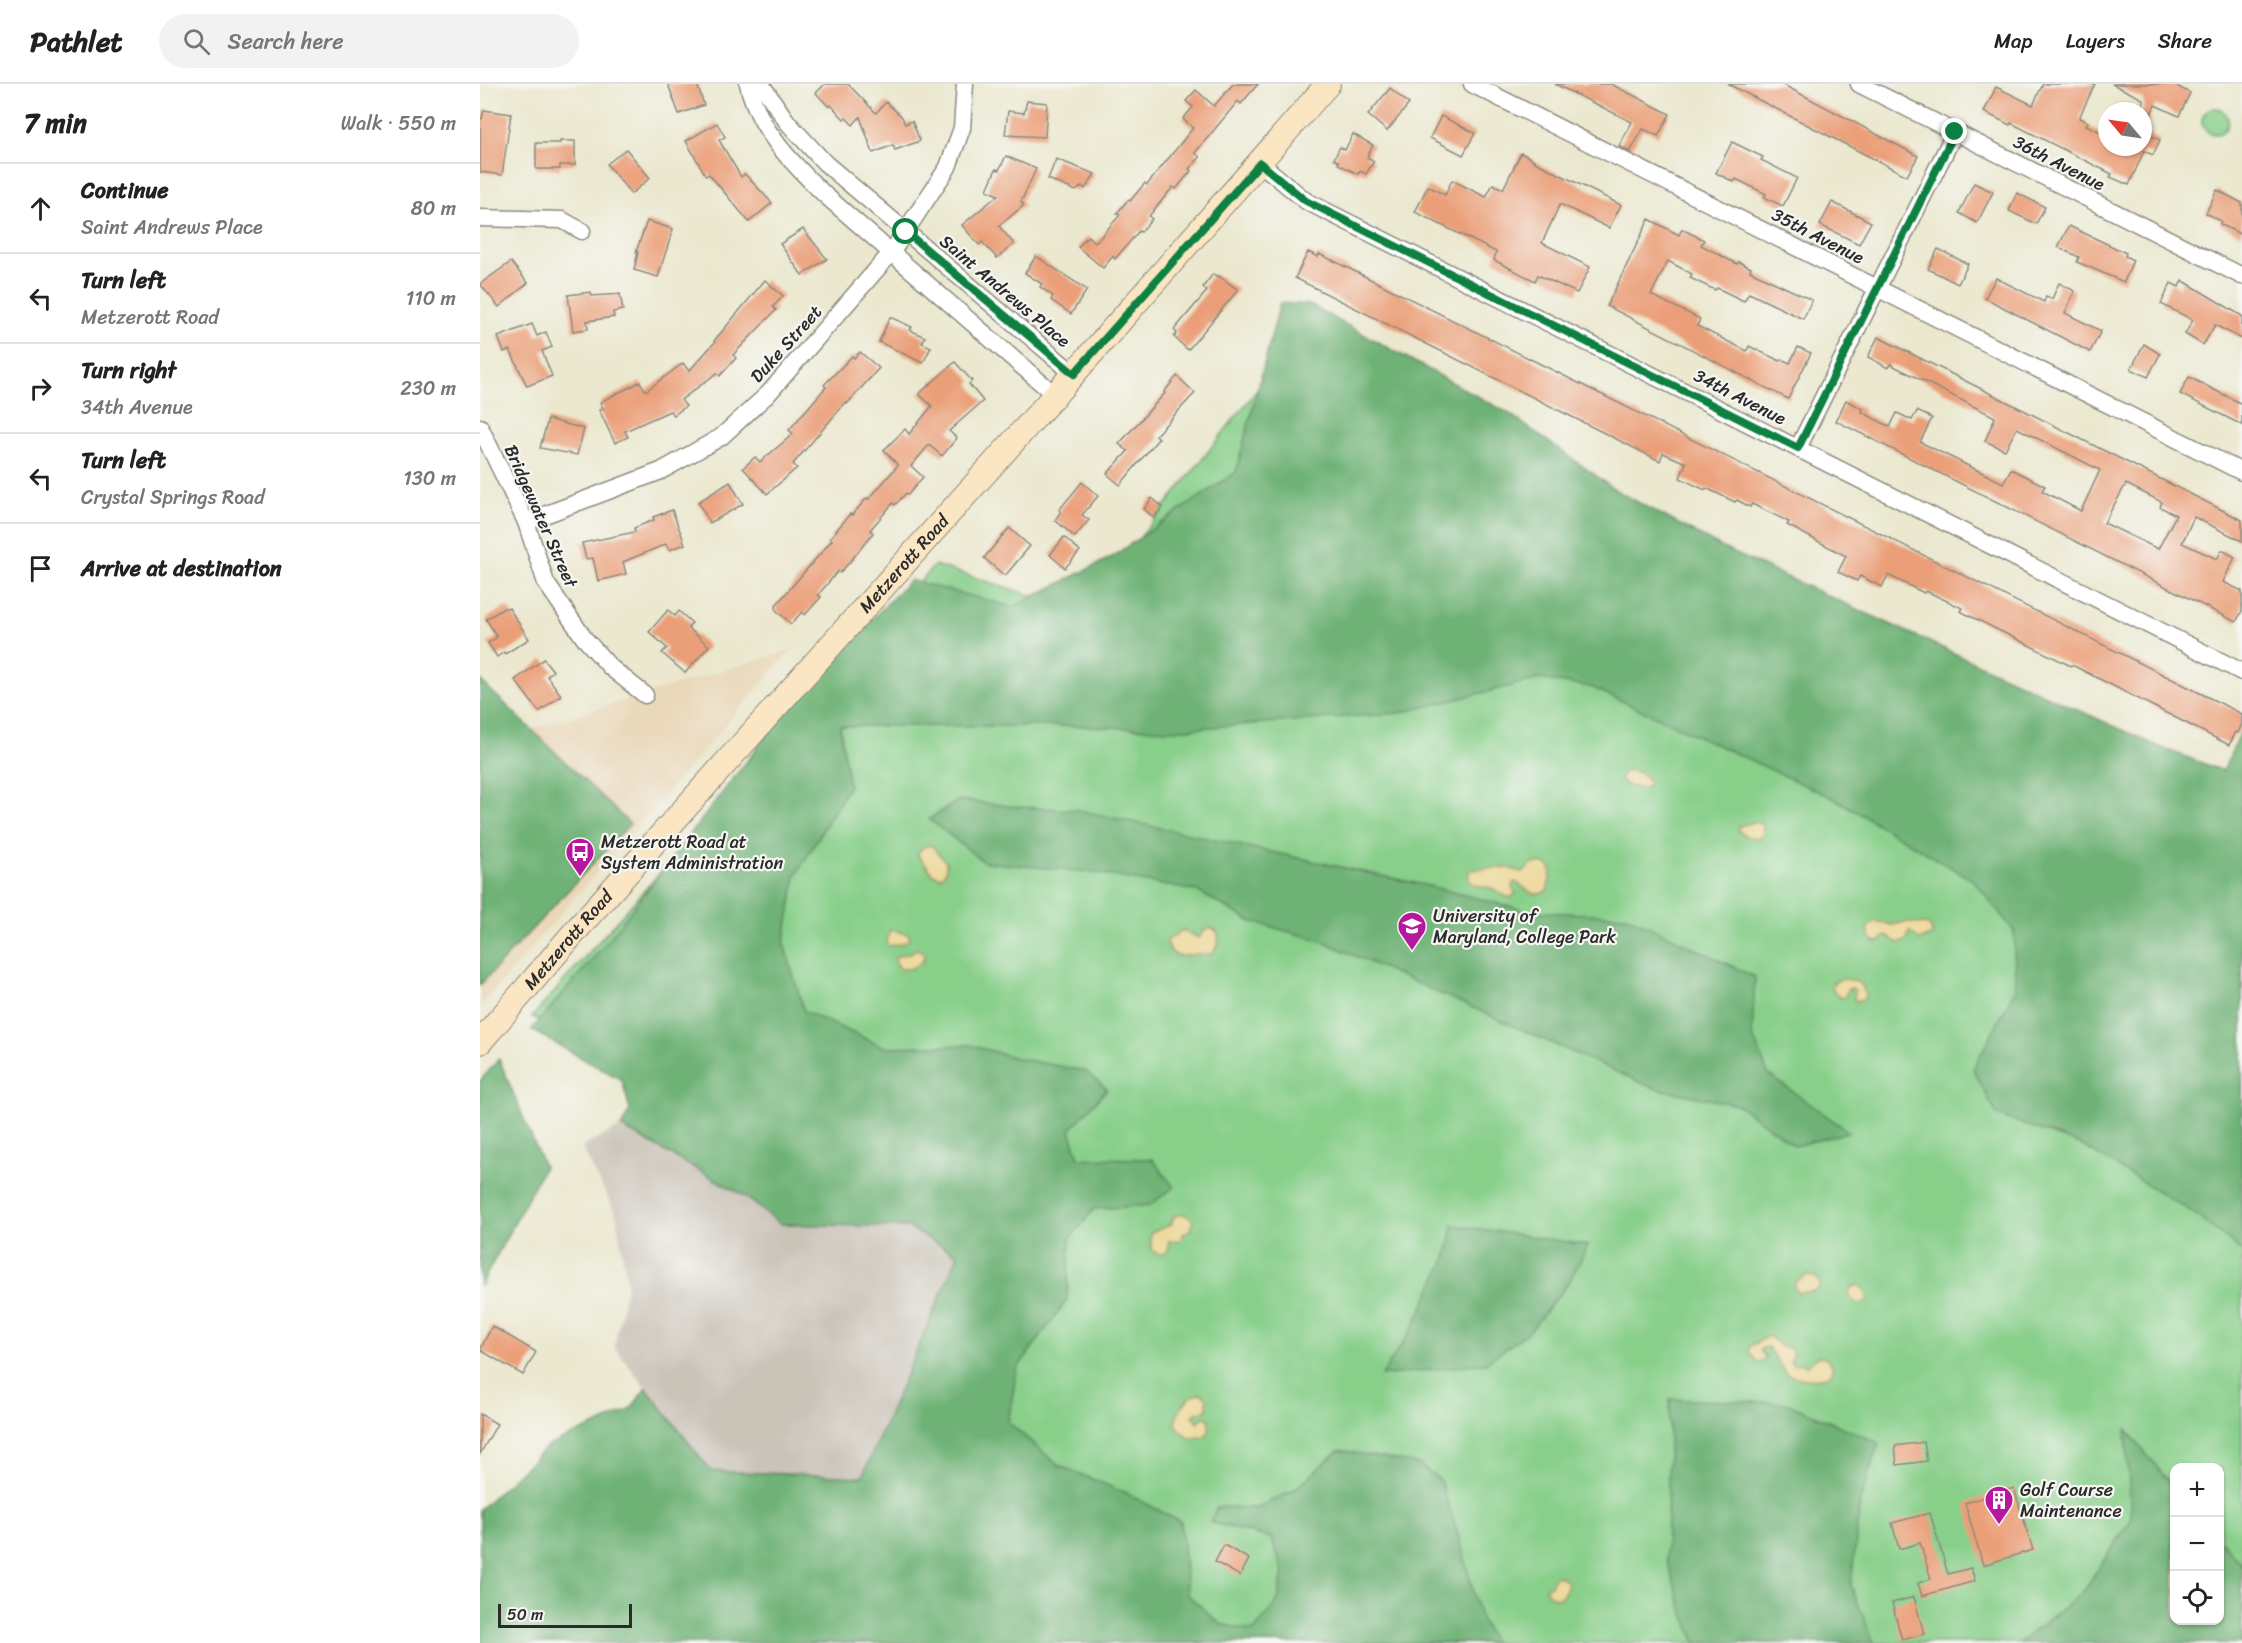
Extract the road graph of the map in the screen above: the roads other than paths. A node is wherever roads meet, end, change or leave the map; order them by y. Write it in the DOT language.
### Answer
graph roads {
  1 [pos="748,84"];
  2 [pos="761,84"];
  3 [pos="965,84"];
  4 [pos="1328,84"];
  5 [pos="1472,84"];
  6 [pos="1859,84"];
  7 [pos="1955,132"];
  8 [pos="1260,163"];
  9 [pos="480,218"];
  10 [pos="582,231"];
  11 [pos="906,232"];
  12 [pos="891,253"];
  13 [pos="2242,276"];
  14 [pos="1878,288"];
  15 [pos="1074,374"];
  16 [pos="1055,395"];
  17 [pos="480,427"];
  18 [pos="1798,448"];
  19 [pos="2242,472"];
  20 [pos="526,522"];
  21 [pos="2242,672"];
  22 [pos="645,695"];
  23 [pos="480,1042"];
  1 -- 12 [label="street"];
  2 -- 11 [label="street, Saint Andrews Place"];
  3 -- 11 [label="street, Duke Street"];
  4 -- 8 [label="street, Metzerott Road"];
  5 -- 14 [label="street, 35th Avenue"];
  6 -- 7 [label="street, 36th Avenue"];
  7 -- 13 [label="street, 36th Avenue"];
  7 -- 14 [label="street"];
  8 -- 15 [label="street, Metzerott Road"];
  8 -- 18 [label="street, 34th Avenue"];
  9 -- 10 [label="street"];
  11 -- 12 [label="street, Duke Street"];
  11 -- 15 [label="street, Saint Andrews Place"];
  12 -- 16 [label="street"];
  12 -- 20 [label="street, Duke Street"];
  14 -- 18 [label="street"];
  14 -- 19 [label="street, 35th Avenue"];
  15 -- 16 [label="street, Metzerott Road"];
  16 -- 23 [label="street, Metzerott Road"];
  17 -- 20 [label="street, Bridgewater Street"];
  18 -- 21 [label="street, 34th Avenue"];
  20 -- 22 [label="street, Bridgewater Street"];
}
